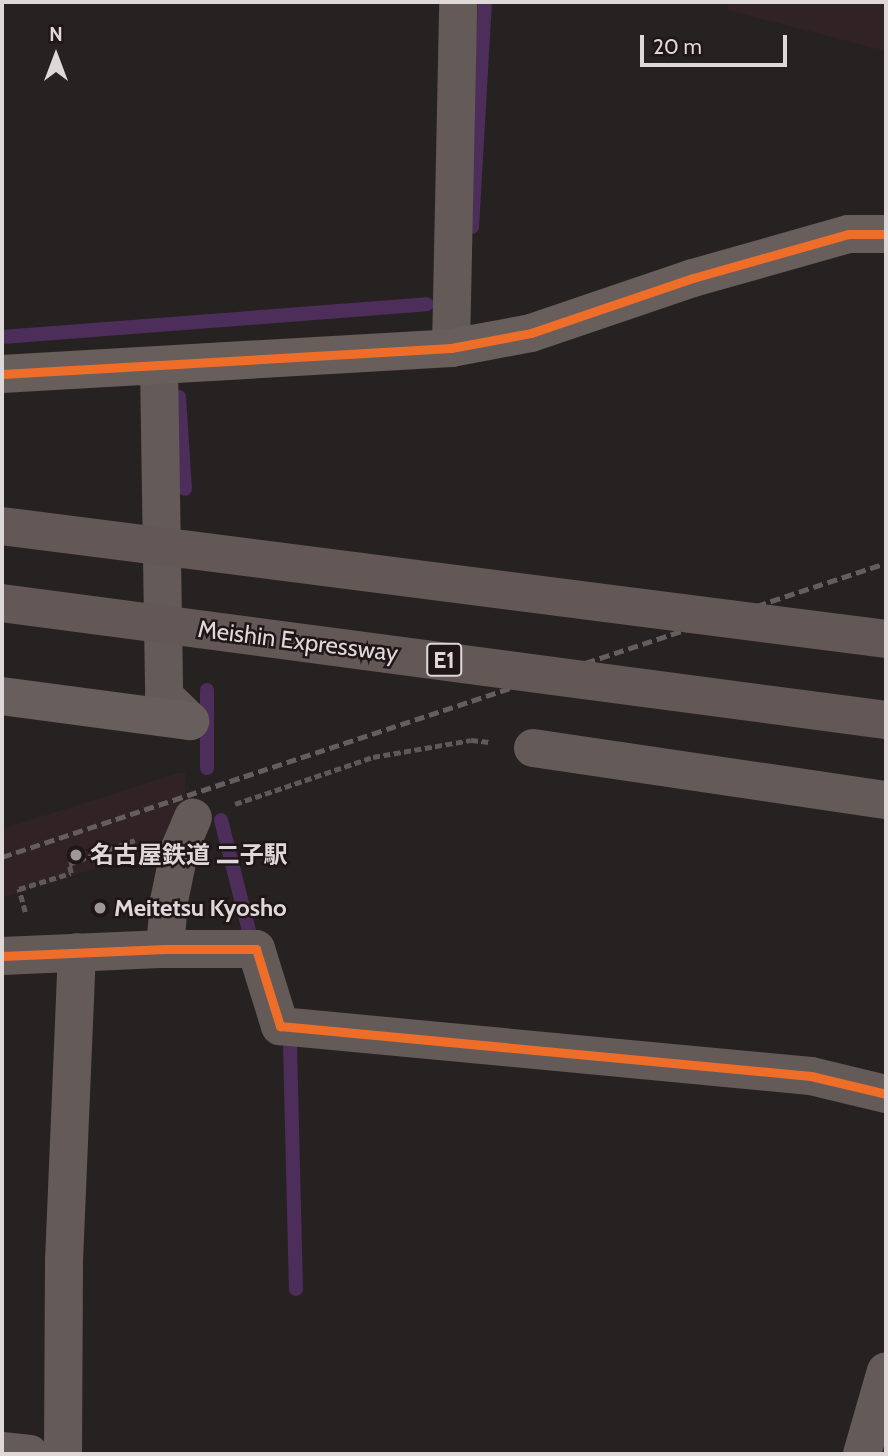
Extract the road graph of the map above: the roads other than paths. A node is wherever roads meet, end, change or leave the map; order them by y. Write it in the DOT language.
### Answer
graph roads {
  1 [pos="458,2"];
  2 [pos="886,234"];
  3 [pos="451,348"];
  4 [pos="159,366"];
  5 [pos="2,374"];
  6 [pos="2,526"];
  7 [pos="2,603"];
  8 [pos="886,639"];
  9 [pos="2,696"];
  10 [pos="886,720"];
  11 [pos="533,748"];
  12 [pos="886,800"];
  13 [pos="193,818"];
  14 [pos="164,948"];
  15 [pos="76,952"];
  16 [pos="20,955"];
  17 [pos="886,1094"];
  18 [pos="886,1371"];
  19 [pos="2,1451"];
  20 [pos="30,1454"];
  21 [pos="63,1454"];
  22 [pos="862,1454"];
  1 -- 3 [label="street"];
  2 -- 3 [label="street"];
  3 -- 4 [label="street"];
  4 -- 5 [label="street"];
  4 -- 9 [label="street"];
  6 -- 8 [label="highway, bridge"];
  7 -- 10 [label="highway, Meishin Expressway / E1, bridge"];
  11 -- 12 [label="street"];
  13 -- 14 [label="street"];
  14 -- 15 [label="street"];
  14 -- 17 [label="street"];
  15 -- 16 [label="street"];
  15 -- 21 [label="street"];
  18 -- 22 [label="street"];
  19 -- 20 [label="street"];
}
